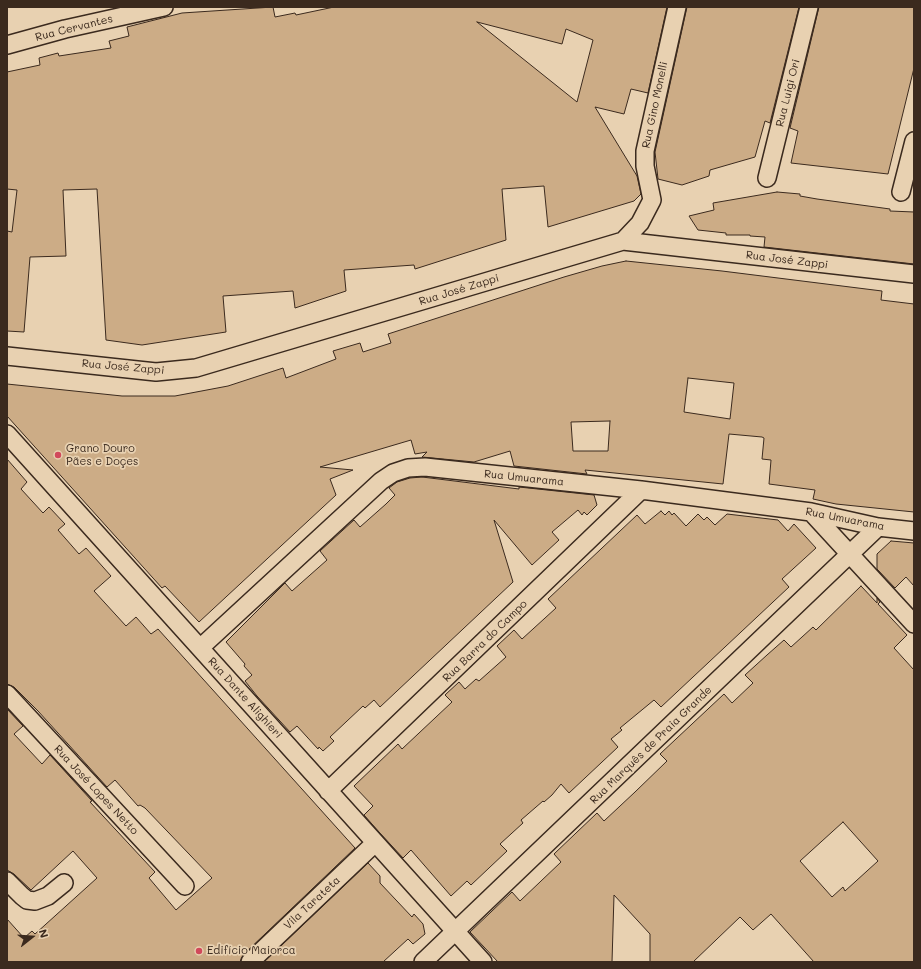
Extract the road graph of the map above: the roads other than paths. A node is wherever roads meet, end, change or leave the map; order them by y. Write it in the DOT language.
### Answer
graph roads {
  1 [pos="164,7"];
  2 [pos="677,7"];
  3 [pos="809,7"];
  4 [pos="7,44"];
  5 [pos="914,141"];
  6 [pos="767,178"];
  7 [pos="901,192"];
  8 [pos="623,241"];
  9 [pos="914,274"];
  10 [pos="7,356"];
  11 [pos="7,434"];
  12 [pos="641,490"];
  13 [pos="811,512"];
  14 [pos="878,527"];
  15 [pos="914,531"];
  16 [pos="850,553"];
  17 [pos="914,624"];
  18 [pos="200,648"];
  19 [pos="7,694"];
  20 [pos="328,791"];
  21 [pos="375,843"];
  22 [pos="7,881"];
  23 [pos="64,883"];
  24 [pos="185,886"];
  25 [pos="456,933"];
  26 [pos="250,962"];
  27 [pos="423,962"];
  28 [pos="483,962"];
  1 -- 4 [label="street, Rua Cervantes"];
  2 -- 8 [label="street, Rua Gino Monelli"];
  3 -- 6 [label="street, Rua Luigi Ori"];
  5 -- 7 [label="street"];
  8 -- 9 [label="street, Rua José Zappi"];
  8 -- 10 [label="street, Rua José Zappi"];
  11 -- 18 [label="street, Rua Dante Alighieri"];
  12 -- 13 [label="street, Rua Umuarama"];
  12 -- 18 [label="street, Rua Umuarama"];
  12 -- 20 [label="street, Rua Barra do Campo"];
  13 -- 14 [label="street, Rua Umuarama"];
  13 -- 16 [label="street"];
  14 -- 15 [label="street, Rua Umuarama"];
  14 -- 16 [label="street, Rua Marquês de Praia Grande"];
  16 -- 17 [label="street"];
  16 -- 25 [label="street, Rua Marquês de Praia Grande"];
  18 -- 20 [label="street, Rua Dante Alighieri"];
  19 -- 24 [label="street, Rua José Lopes Netto"];
  20 -- 21 [label="street, Rua Dante Alighieri"];
  21 -- 25 [label="street, Rua Dante Alighieri"];
  21 -- 26 [label="street, Vila Tarateta"];
  22 -- 23 [label="street"];
  25 -- 27 [label="street, Rua Marquês de Praia Grande"];
  25 -- 28 [label="street, Rua Dante Alighieri"];
}
